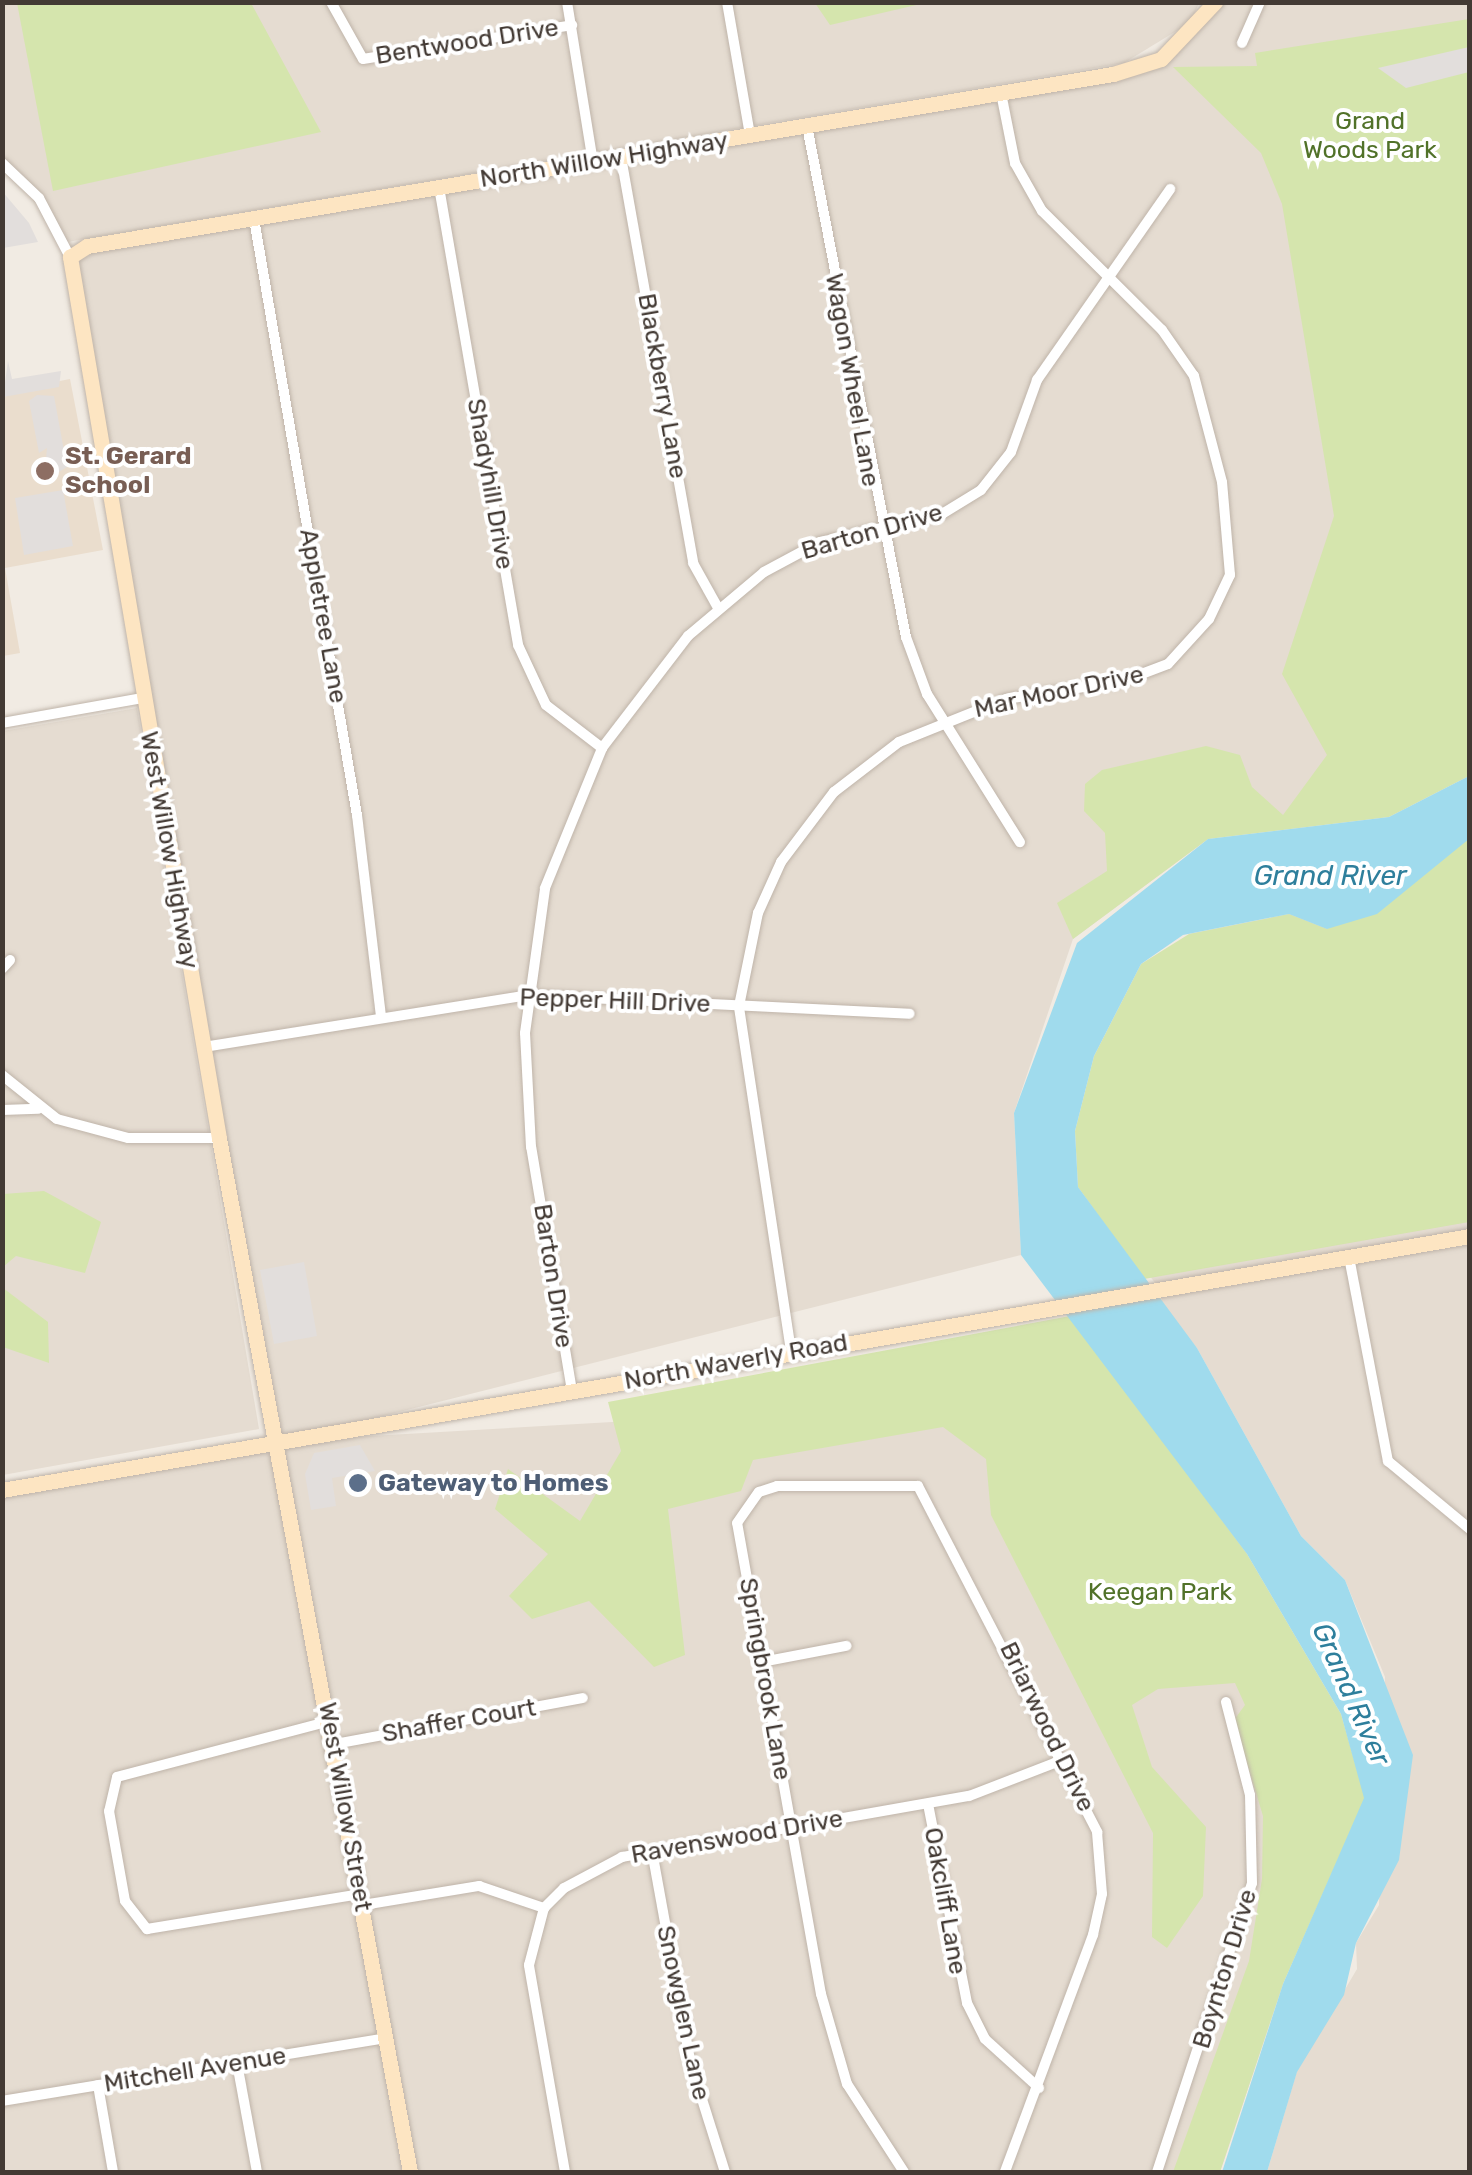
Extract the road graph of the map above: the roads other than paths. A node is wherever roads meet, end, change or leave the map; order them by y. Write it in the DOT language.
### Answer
graph roads {
  1 [pos="332,2"];
  2 [pos="567,2"];
  3 [pos="727,2"];
  4 [pos="1215,2"];
  5 [pos="1260,2"];
  6 [pos="572,25"];
  7 [pos="1242,44"];
  8 [pos="1001,93"];
  9 [pos="807,126"];
  10 [pos="750,136"];
  11 [pos="621,157"];
  12 [pos="593,162"];
  13 [pos="2,163"];
  14 [pos="439,188"];
  15 [pos="1170,190"];
  16 [pos="254,218"];
  17 [pos="70,257"];
  18 [pos="1108,278"];
  19 [pos="878,528"];
  20 [pos="718,608"];
  21 [pos="142,698"];
  22 [pos="942,720"];
  23 [pos="2,724"];
  24 [pos="602,748"];
  25 [pos="1020,842"];
  26 [pos="528,995"];
  27 [pos="739,1006"];
  28 [pos="910,1014"];
  29 [pos="381,1015"];
  30 [pos="204,1046"];
  31 [pos="3,1076"];
  32 [pos="39,1109"];
  33 [pos="2,1110"];
  34 [pos="219,1138"];
  35 [pos="1470,1236"];
  36 [pos="1349,1257"];
  37 [pos="792,1352"];
  38 [pos="572,1391"];
  39 [pos="276,1442"];
  40 [pos="2,1490"];
  41 [pos="737,1523"];
  42 [pos="1470,1529"];
  43 [pos="846,1646"];
  44 [pos="762,1662"];
  45 [pos="582,1698"];
  46 [pos="1226,1702"];
  47 [pos="330,1721"];
  48 [pos="335,1744"];
  49 [pos="1065,1759"];
  50 [pos="928,1804"];
  51 [pos="792,1827"];
  52 [pos="652,1852"];
  53 [pos="362,1900"];
  54 [pos="544,1908"];
  55 [pos="387,2038"];
  56 [pos="237,2063"];
  57 [pos="98,2086"];
  58 [pos="1040,2088"];
  59 [pos="2,2101"];
  60 [pos="113,2172"];
  61 [pos="257,2172"];
  62 [pos="410,2172"];
  63 [pos="565,2172"];
  64 [pos="725,2172"];
  65 [pos="904,2172"];
  66 [pos="1005,2172"];
  67 [pos="1158,2172"];
  1 -- 6 [label="street, Bentwood Drive"];
  2 -- 6 [label="street"];
  3 -- 10 [label="street"];
  4 -- 8 [label="street, North Willow Highway"];
  5 -- 7 [label="street"];
  6 -- 12 [label="street"];
  8 -- 9 [label="street, North Willow Highway"];
  8 -- 18 [label="street, Mar Moor Drive"];
  9 -- 10 [label="street, North Willow Highway"];
  9 -- 19 [label="street, Wagon Wheel Lane"];
  10 -- 11 [label="street, North Willow Highway"];
  11 -- 12 [label="street, North Willow Highway"];
  11 -- 20 [label="street, Blackberry Lane"];
  12 -- 14 [label="street, North Willow Highway"];
  13 -- 17 [label="street"];
  14 -- 16 [label="street, North Willow Highway"];
  14 -- 24 [label="street, Shadyhill Drive"];
  15 -- 18 [label="street, Barton Drive"];
  16 -- 17 [label="street, North Willow Highway"];
  16 -- 29 [label="street, Appletree Lane"];
  17 -- 21 [label="street, West Willow Highway"];
  18 -- 19 [label="street, Barton Drive"];
  18 -- 22 [label="street, Mar Moor Drive"];
  19 -- 20 [label="street, Barton Drive"];
  19 -- 22 [label="street, Wagon Wheel Lane"];
  20 -- 24 [label="street, Barton Drive"];
  21 -- 23 [label="street"];
  21 -- 30 [label="street, West Willow Highway"];
  22 -- 25 [label="street, Wagon Wheel Lane"];
  22 -- 27 [label="street, Mar Moor Drive"];
  24 -- 26 [label="street, Barton Drive"];
  26 -- 27 [label="street, Pepper Hill Drive"];
  26 -- 29 [label="street, Pepper Hill Drive"];
  26 -- 38 [label="street, Barton Drive"];
  27 -- 28 [label="street, Pepper Hill Drive"];
  27 -- 37 [label="street, Mar Moor Drive"];
  29 -- 30 [label="street, Pepper Hill Drive"];
  30 -- 34 [label="street, West Willow Highway"];
  31 -- 32 [label="street"];
  32 -- 33 [label="street"];
  32 -- 34 [label="street"];
  34 -- 39 [label="street, West Willow Highway"];
  35 -- 36 [label="street, North Waverly Road"];
  36 -- 37 [label="street, North Waverly Road"];
  36 -- 42 [label="street"];
  37 -- 38 [label="street, North Waverly Road"];
  38 -- 39 [label="street, North Waverly Road"];
  39 -- 40 [label="street, North Waverly Road"];
  39 -- 47 [label="street, West Willow Street"];
  41 -- 44 [label="street, Springbrook Lane"];
  41 -- 49 [label="street, Briarwood Drive"];
  43 -- 44 [label="street"];
  44 -- 51 [label="street, Springbrook Lane"];
  45 -- 48 [label="street, Shaffer Court"];
  46 -- 67 [label="street, Boynton Drive"];
  47 -- 48 [label="street, West Willow Street"];
  47 -- 53 [label="street"];
  48 -- 53 [label="street, West Willow Street"];
  49 -- 50 [label="street, Ravenswood Drive"];
  49 -- 58 [label="street, Briarwood Drive"];
  50 -- 51 [label="street, Ravenswood Drive"];
  50 -- 58 [label="street, Oakcliff Lane"];
  51 -- 52 [label="street, Ravenswood Drive"];
  51 -- 65 [label="street, Springbrook Lane"];
  52 -- 54 [label="street, Ravenswood Drive"];
  52 -- 64 [label="street, Snowglen Lane"];
  53 -- 54 [label="street"];
  53 -- 55 [label="street, West Willow Street"];
  54 -- 63 [label="street"];
  55 -- 56 [label="street, Mitchell Avenue"];
  55 -- 62 [label="street, West Willow Street"];
  56 -- 57 [label="street, Mitchell Avenue"];
  56 -- 61 [label="street"];
  57 -- 59 [label="street, Mitchell Avenue"];
  57 -- 60 [label="street"];
  58 -- 66 [label="street, Briarwood Drive"];
}
